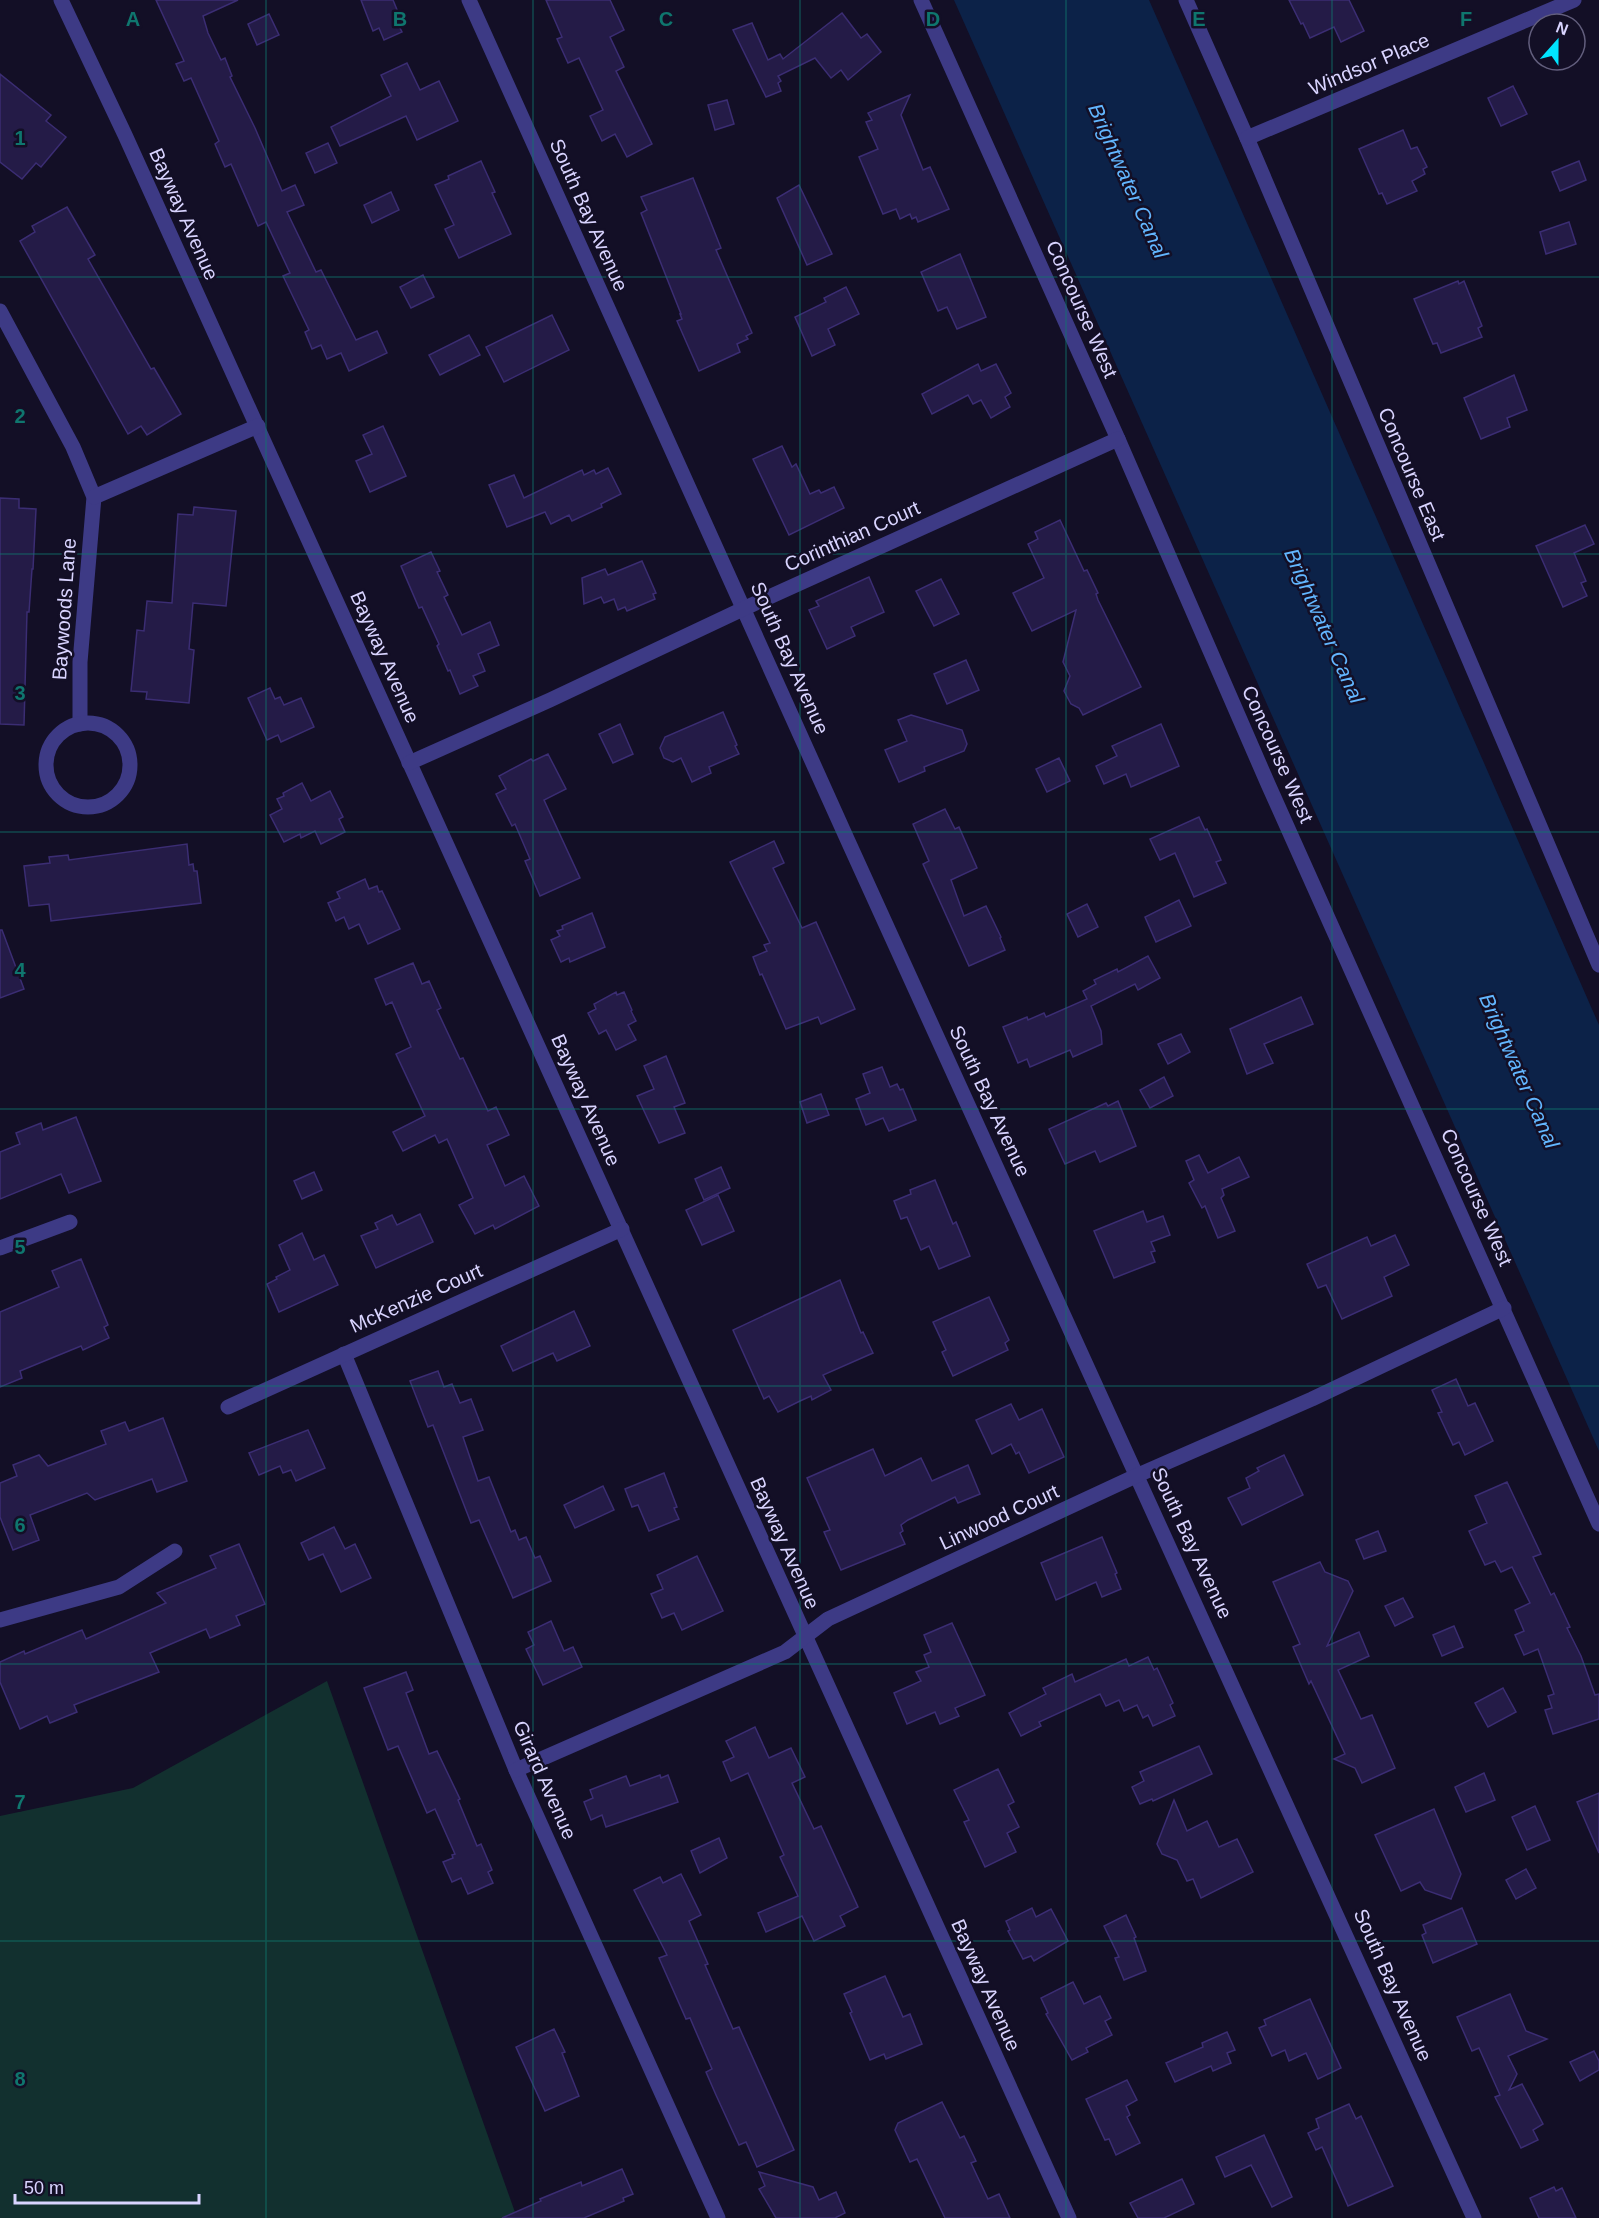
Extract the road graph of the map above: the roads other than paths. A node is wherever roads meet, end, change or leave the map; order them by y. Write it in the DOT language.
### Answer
graph roads {
  1 [pos="61,0"];
  2 [pos="469,0"];
  3 [pos="921,0"];
  4 [pos="1186,0"];
  5 [pos="1574,0"];
  6 [pos="1247,138"];
  7 [pos="0,311"];
  8 [pos="258,426"];
  9 [pos="1118,439"];
  10 [pos="94,497"];
  11 [pos="745,608"];
  12 [pos="80,724"];
  13 [pos="409,763"];
  14 [pos="1599,965"];
  15 [pos="70,1222"];
  16 [pos="622,1229"];
  17 [pos="0,1248"];
  18 [pos="1504,1308"];
  19 [pos="344,1354"];
  20 [pos="228,1407"];
  21 [pos="1138,1476"];
  22 [pos="1599,1524"];
  23 [pos="175,1551"];
  24 [pos="0,1620"];
  25 [pos="805,1637"];
  26 [pos="516,1770"];
  27 [pos="718,2218"];
  28 [pos="1068,2218"];
  29 [pos="1474,2218"];
  1 -- 8 [label="street, Bayway Avenue"];
  2 -- 11 [label="street, South Bay Avenue"];
  3 -- 9 [label="street, Concourse West"];
  4 -- 6 [label="street, Concourse East"];
  5 -- 6 [label="street, Windsor Place"];
  6 -- 14 [label="street, Concourse East"];
  7 -- 10 [label="street, Baywoods Lane"];
  8 -- 10 [label="street"];
  8 -- 13 [label="street, Bayway Avenue"];
  9 -- 11 [label="street, Corinthian Court"];
  9 -- 18 [label="street, Concourse West"];
  10 -- 12 [label="street, Baywoods Lane"];
  11 -- 13 [label="street, Corinthian Court"];
  11 -- 21 [label="street, South Bay Avenue"];
  12 -- 12 [label="street"];
  13 -- 16 [label="street, Bayway Avenue"];
  15 -- 17 [label="street"];
  16 -- 19 [label="street, McKenzie Court"];
  16 -- 25 [label="street, Bayway Avenue"];
  18 -- 21 [label="street, Linwood Court"];
  18 -- 22 [label="street, Concourse West"];
  19 -- 20 [label="street, McKenzie Court"];
  19 -- 26 [label="street, Girard Avenue"];
  21 -- 25 [label="street, Linwood Court"];
  21 -- 29 [label="street, South Bay Avenue"];
  23 -- 24 [label="street"];
  25 -- 26 [label="street, Linwood Court"];
  25 -- 28 [label="street, Bayway Avenue"];
  26 -- 27 [label="street, Girard Avenue"];
}
